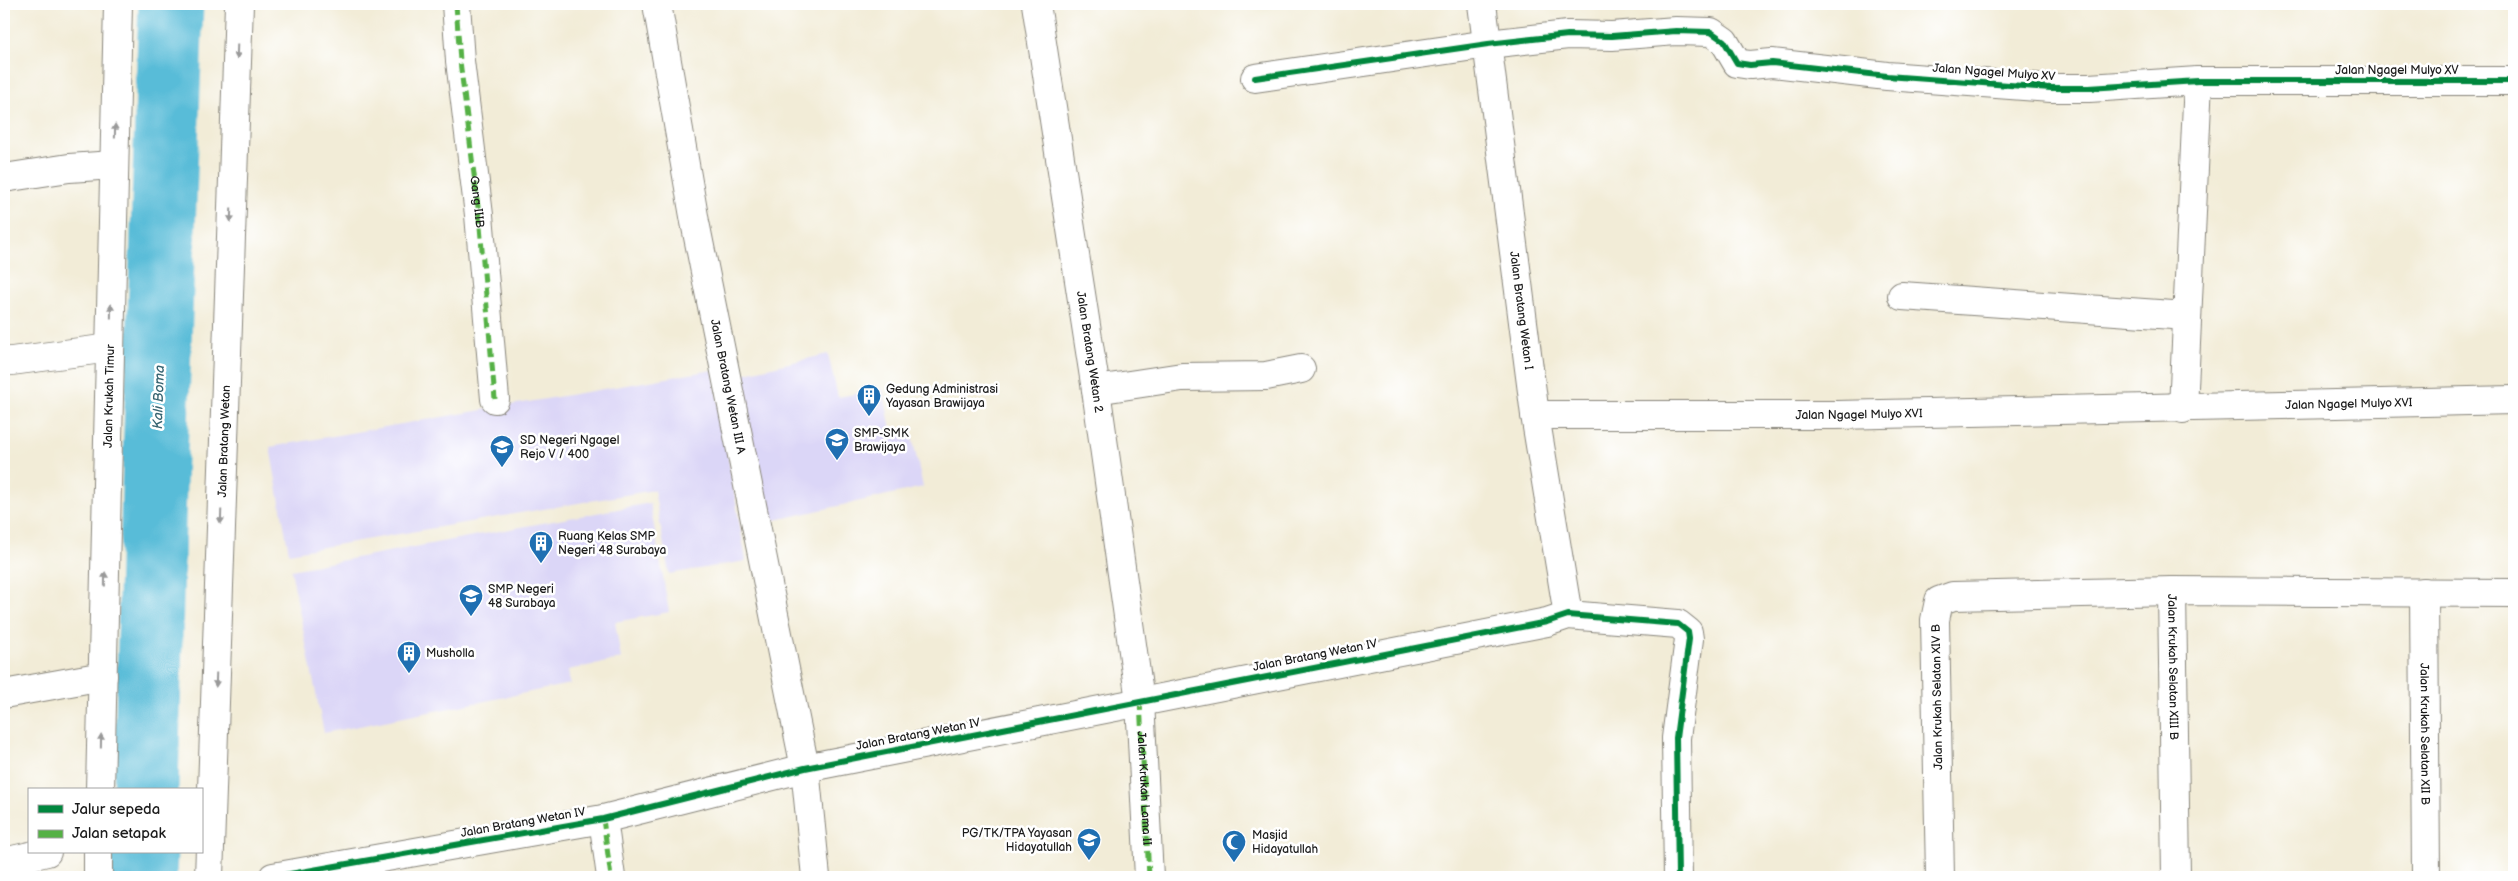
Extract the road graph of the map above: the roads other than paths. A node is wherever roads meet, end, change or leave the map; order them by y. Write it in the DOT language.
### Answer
graph roads {
  1 [pos="118,4"];
  2 [pos="239,4"];
  3 [pos="456,4"];
  4 [pos="657,4"];
  5 [pos="1036,4"];
  6 [pos="1482,4"];
  7 [pos="1488,44"];
  8 [pos="1255,78"];
  9 [pos="2198,81"];
  10 [pos="2514,81"];
  11 [pos="114,165"];
  12 [pos="4,178"];
  13 [pos="1902,296"];
  14 [pos="2187,316"];
  15 [pos="110,348"];
  16 [pos="4,362"];
  17 [pos="1301,369"];
  18 [pos="1096,390"];
  19 [pos="496,399"];
  20 [pos="2514,400"];
  21 [pos="2183,409"];
  22 [pos="1535,415"];
  23 [pos="2172,591"];
  24 [pos="2424,592"];
  25 [pos="2514,593"];
  26 [pos="1568,615"];
  27 [pos="103,676"];
  28 [pos="4,694"];
  29 [pos="1140,701"];
  30 [pos="805,768"];
  31 [pos="100,788"];
  32 [pos="603,819"];
  33 [pos="38,854"];
  34 [pos="98,854"];
  35 [pos="4,862"];
  36 [pos="98,877"];
  37 [pos="209,877"];
  38 [pos="272,877"];
  39 [pos="611,877"];
  40 [pos="816,877"];
  41 [pos="1149,877"];
  42 [pos="1678,877"];
  43 [pos="1940,877"];
  44 [pos="2176,877"];
  45 [pos="2426,877"];
  11 -- 1 [label="street, Jalan Krukah Timur, one-way"];
  2 -- 37 [label="street, Jalan Bratang Wetan, one-way"];
  3 -- 19 [label="street, Gang IIIB"];
  4 -- 30 [label="street, Jalan Bratang Wetan III A"];
  5 -- 18 [label="street, Jalan Bratang Wetan 2"];
  6 -- 7 [label="street, Jalan Bratang Wetan I"];
  7 -- 8 [label="street, Jalan Ngagel Mulyo XV"];
  7 -- 9 [label="street, Jalan Ngagel Mulyo XV"];
  7 -- 22 [label="street, Jalan Bratang Wetan I"];
  9 -- 10 [label="street, Jalan Ngagel Mulyo XV"];
  9 -- 14 [label="street"];
  11 -- 12 [label="street"];
  15 -- 11 [label="street, Jalan Krukah Timur, one-way"];
  13 -- 14 [label="street"];
  14 -- 21 [label="street"];
  15 -- 16 [label="street"];
  27 -- 15 [label="street, Jalan Krukah Timur, one-way"];
  17 -- 18 [label="street"];
  18 -- 29 [label="street, Jalan Bratang Wetan 2"];
  20 -- 21 [label="street, Jalan Ngagel Mulyo XVI"];
  21 -- 22 [label="street, Jalan Ngagel Mulyo XVI"];
  22 -- 26 [label="street, Jalan Bratang Wetan I"];
  23 -- 24 [label="street, Jalan Krukah Selatan XIII B"];
  23 -- 43 [label="street, Jalan Krukah Selatan XIV B"];
  23 -- 44 [label="street, Jalan Krukah Selatan XIII B"];
  24 -- 25 [label="street, Jalan Krukah Selatan XIII B"];
  24 -- 45 [label="street, Jalan Krukah Selatan XII B"];
  26 -- 29 [label="street, Jalan Bratang Wetan IV"];
  26 -- 42 [label="street"];
  27 -- 28 [label="street"];
  31 -- 27 [label="street, Jalan Krukah Timur, one-way"];
  29 -- 30 [label="street, Jalan Bratang Wetan IV"];
  29 -- 41 [label="street, Jalan Krukah Lama II"];
  30 -- 32 [label="street, Jalan Bratang Wetan IV"];
  30 -- 40 [label="street, Jalan Bratang Wetan III A"];
  32 -- 38 [label="street, Jalan Bratang Wetan IV"];
  32 -- 39 [label="street"];
  33 -- 35 [label="street"];
  34 -- 36 [label="street"];
}
